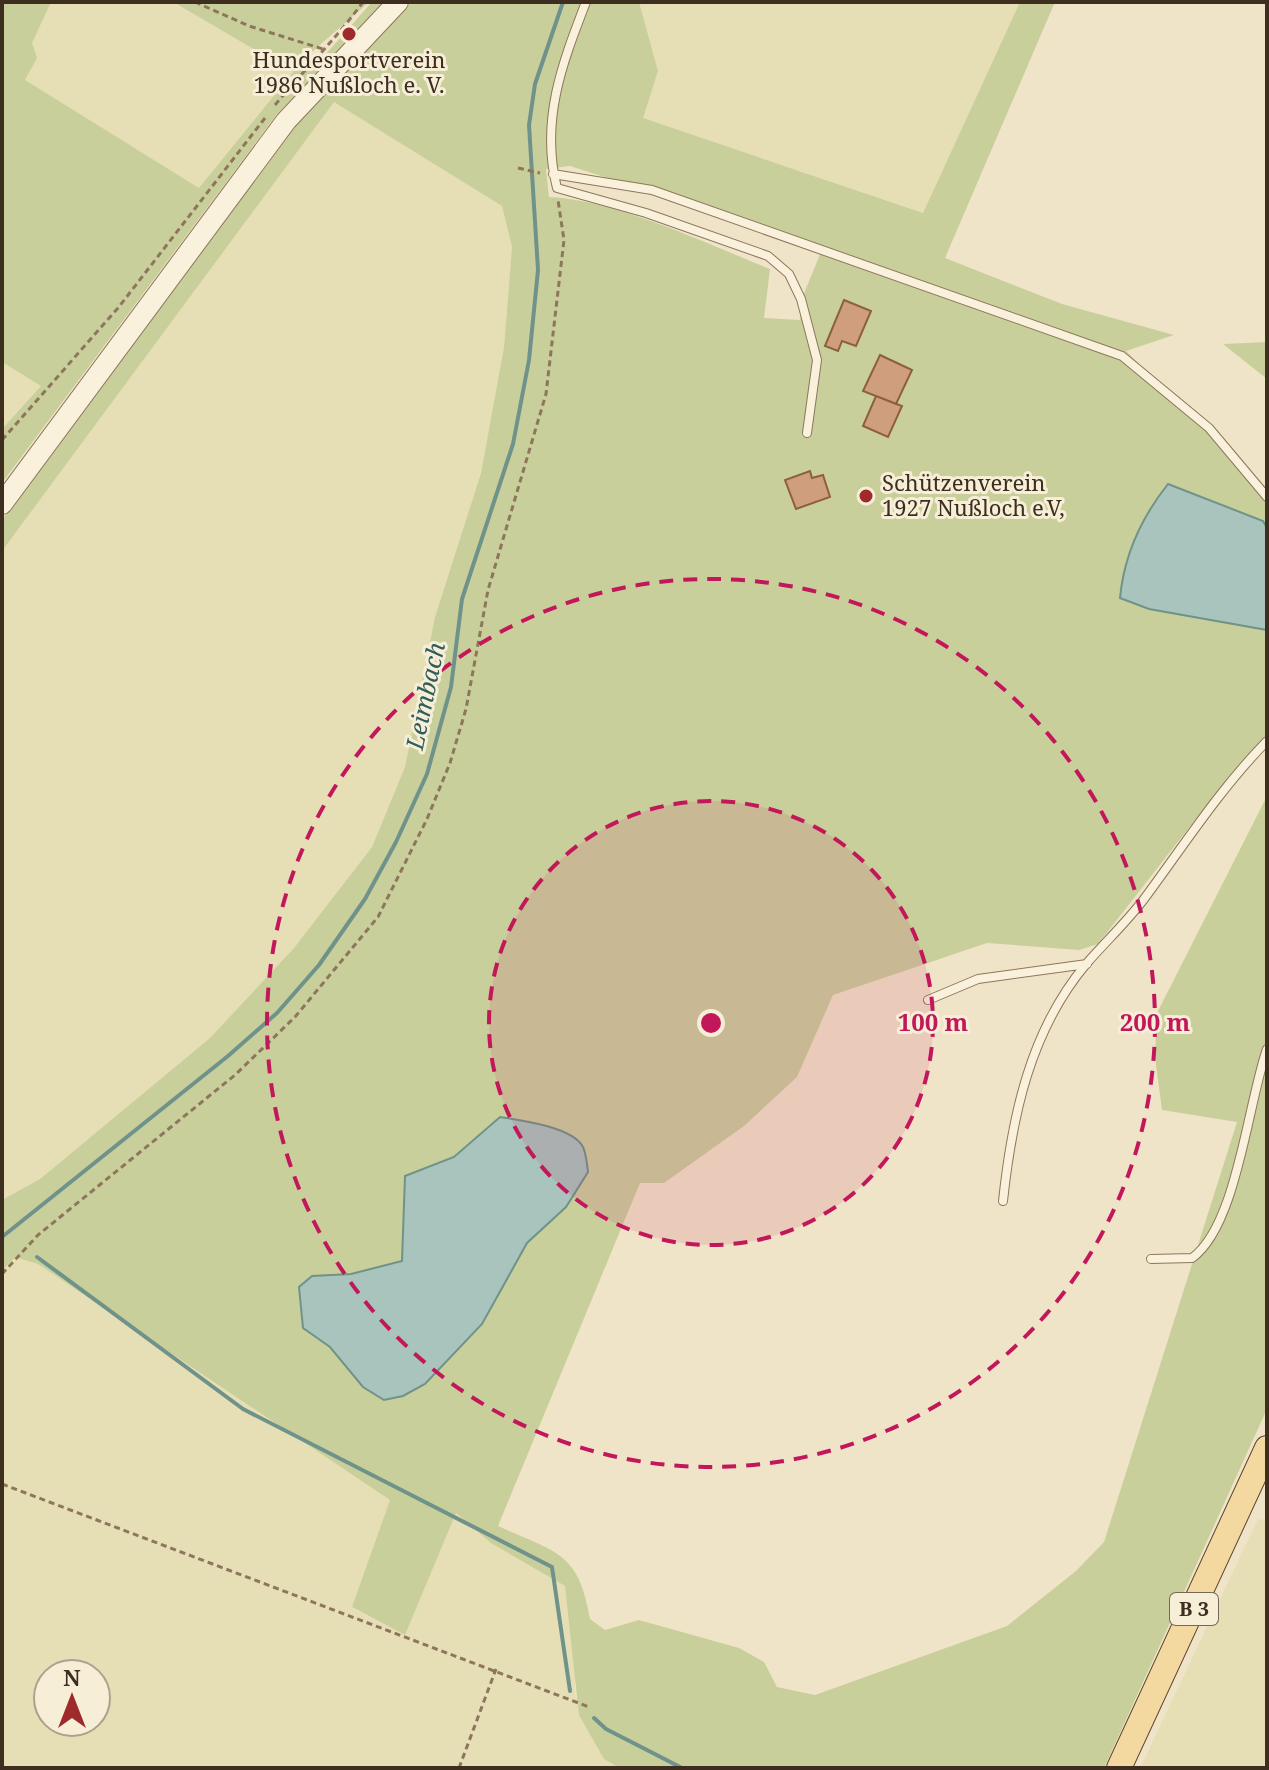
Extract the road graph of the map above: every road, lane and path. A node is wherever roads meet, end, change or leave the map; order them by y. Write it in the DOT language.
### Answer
graph roads {
  1 [pos="195,2"];
  2 [pos="363,2"];
  3 [pos="398,2"];
  4 [pos="586,2"];
  5 [pos="323,49"];
  6 [pos="518,168"];
  7 [pos="540,173"];
  8 [pos="553,174"];
  9 [pos="557,188"];
  10 [pos="807,433"];
  11 [pos="2,440"];
  12 [pos="1267,497"];
  13 [pos="2,504"];
  14 [pos="1267,741"];
  15 [pos="1087,964"];
  16 [pos="928,1000"];
  17 [pos="1267,1049"];
  18 [pos="1003,1201"];
  19 [pos="1151,1259"];
  20 [pos="2,1274"];
  21 [pos="1267,1448"];
  22 [pos="2,1484"];
  23 [pos="496,1669"];
  24 [pos="589,1707"];
  25 [pos="459,1768"];
  26 [pos="1119,1768"];
  1 -- 5 [label="path"];
  2 -- 5 [label="path"];
  3 -- 13 [label="street"];
  4 -- 8 [label="lane"];
  5 -- 11 [label="path"];
  6 -- 7 [label="path"];
  8 -- 9 [label="lane"];
  8 -- 12 [label="lane"];
  9 -- 10 [label="lane"];
  9 -- 20 [label="path"];
  14 -- 15 [label="lane"];
  15 -- 16 [label="lane"];
  15 -- 18 [label="lane"];
  17 -- 19 [label="lane"];
  21 -- 26 [label="main road, B 3"];
  22 -- 23 [label="path"];
  23 -- 24 [label="path"];
  23 -- 25 [label="path"];
}
